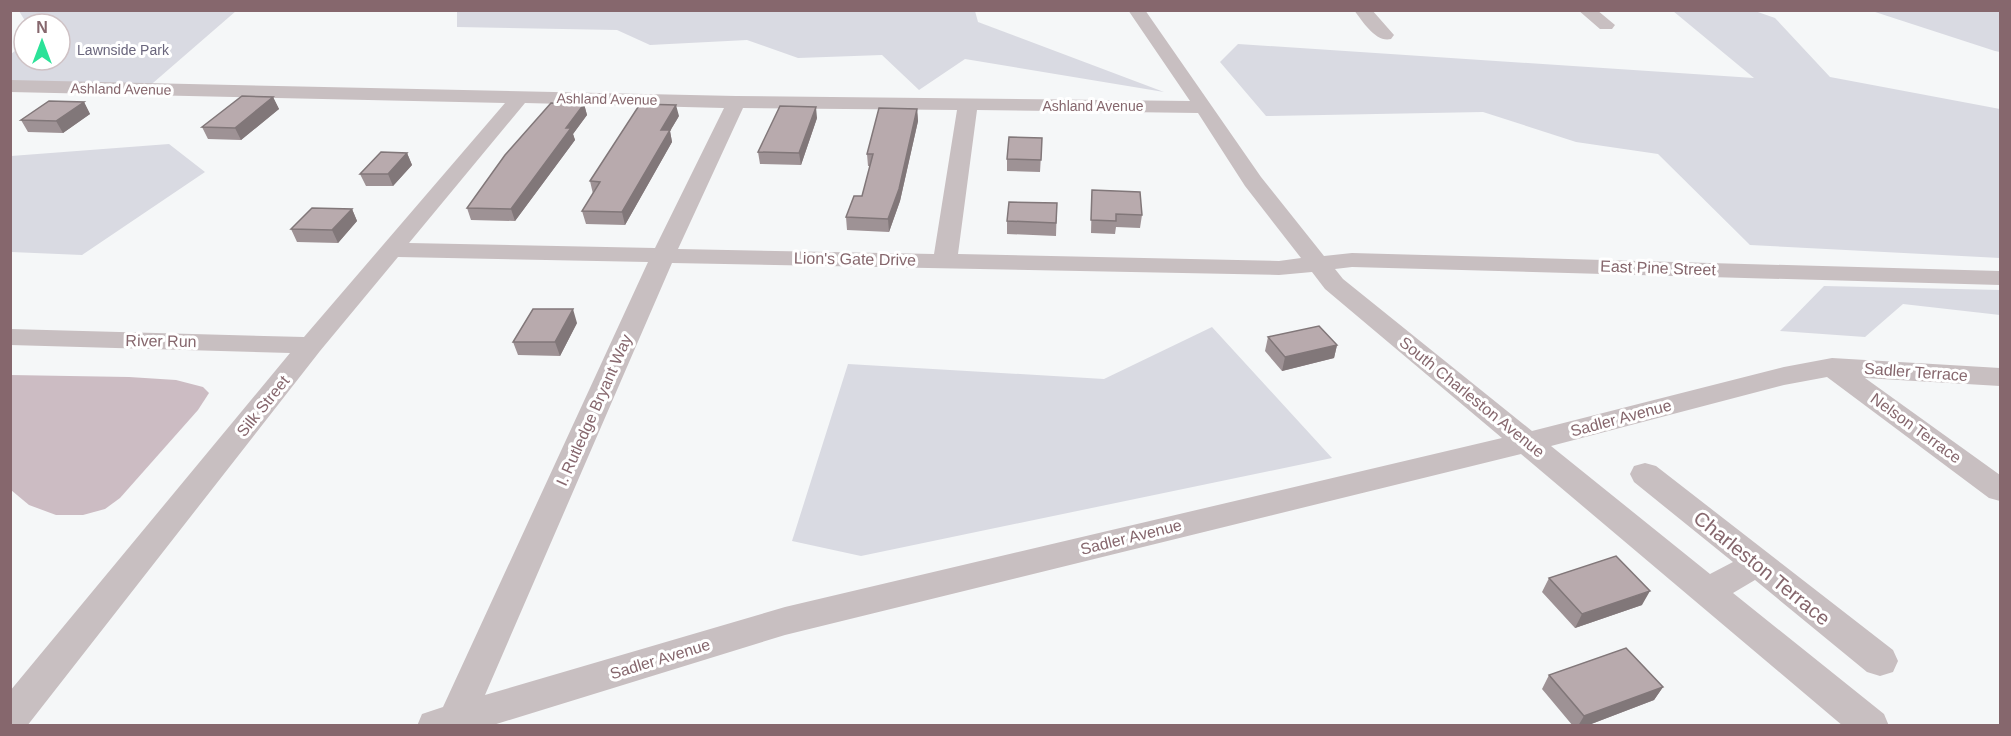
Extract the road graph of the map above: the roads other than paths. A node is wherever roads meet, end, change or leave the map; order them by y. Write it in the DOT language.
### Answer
graph roads {
  1 [pos="1136,10"];
  2 [pos="1362,10"];
  3 [pos="1586,10"];
  4 [pos="1606,25"];
  5 [pos="1384,35"];
  6 [pos="10,86"];
  7 [pos="520,97"];
  8 [pos="736,102"];
  9 [pos="968,105"];
  10 [pos="1204,107"];
  11 [pos="393,250"];
  12 [pos="663,256"];
  13 [pos="945,261"];
  14 [pos="1316,264"];
  15 [pos="2001,278"];
  16 [pos="10,337"];
  17 [pos="311,345"];
  18 [pos="1832,367"];
  19 [pos="2001,377"];
  20 [pos="1528,442"];
  21 [pos="1645,474"];
  22 [pos="2001,490"];
  23 [pos="1757,564"];
  24 [pos="1708,591"];
  25 [pos="1880,661"];
  26 [pos="10,719"];
  27 [pos="446,723"];
  28 [pos="1871,726"];
  1 -- 10 [label="street, South Charleston Avenue"];
  2 -- 5 [label="street"];
  3 -- 4 [label="street"];
  6 -- 7 [label="street, Ashland Avenue"];
  7 -- 8 [label="street, Ashland Avenue"];
  7 -- 11 [label="street, Silk Street"];
  8 -- 9 [label="street, Ashland Avenue"];
  8 -- 12 [label="street, I. Rutledge Bryant Way"];
  9 -- 10 [label="street, Ashland Avenue"];
  9 -- 13 [label="street"];
  10 -- 14 [label="street, South Charleston Avenue"];
  11 -- 12 [label="street, Lion's Gate Drive"];
  11 -- 17 [label="street, Silk Street"];
  12 -- 13 [label="street, Lion's Gate Drive"];
  12 -- 27 [label="street, I. Rutledge Bryant Way"];
  13 -- 14 [label="street, Lion's Gate Drive"];
  14 -- 15 [label="street, East Pine Street"];
  14 -- 20 [label="street, South Charleston Avenue"];
  16 -- 17 [label="street, River Run"];
  17 -- 26 [label="street, Silk Street"];
  18 -- 19 [label="street, Sadler Terrace"];
  18 -- 20 [label="street, Sadler Avenue"];
  18 -- 22 [label="street, Nelson Terrace"];
  20 -- 24 [label="street, South Charleston Avenue"];
  20 -- 27 [label="street, Sadler Avenue"];
  21 -- 23 [label="street, Charleston Terrace"];
  23 -- 24 [label="street"];
  23 -- 25 [label="street, Charleston Terrace"];
  24 -- 28 [label="street, South Charleston Avenue"];
}
